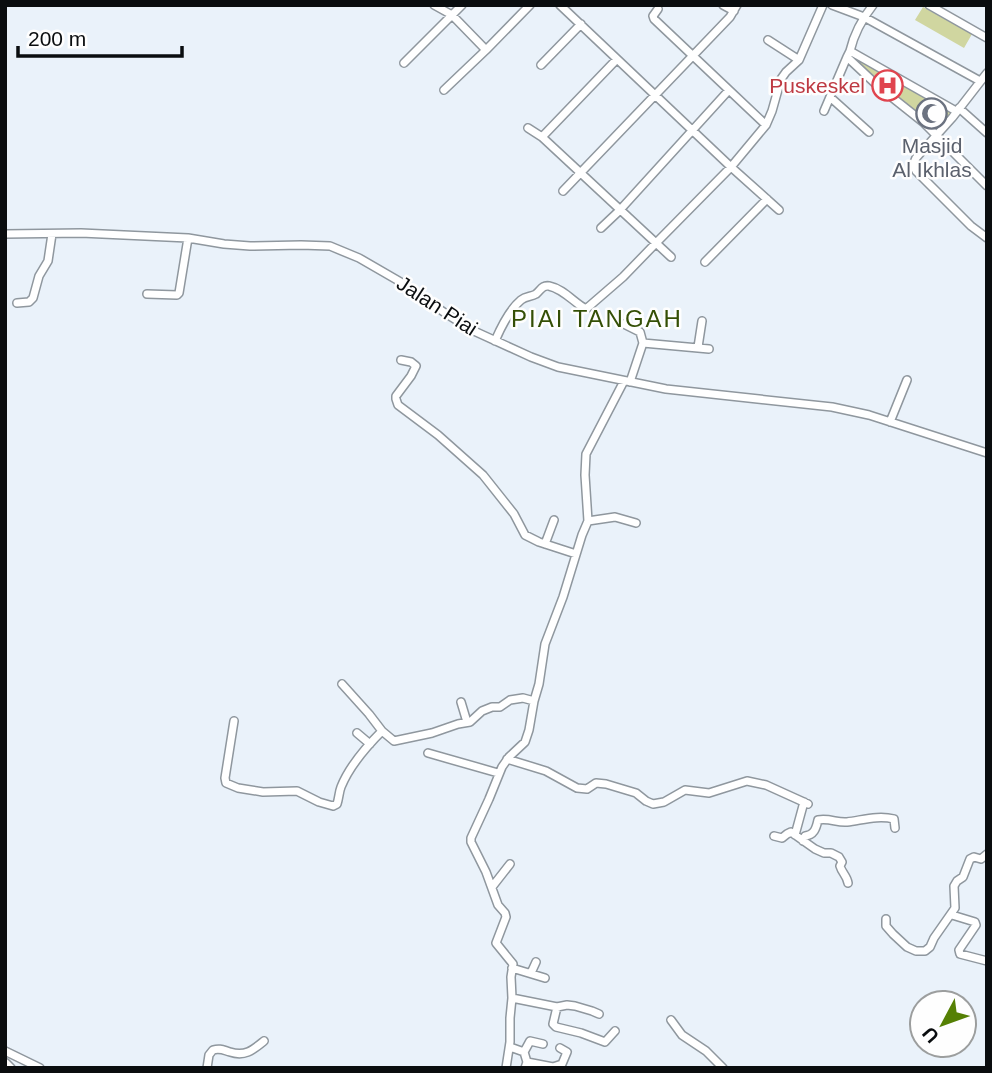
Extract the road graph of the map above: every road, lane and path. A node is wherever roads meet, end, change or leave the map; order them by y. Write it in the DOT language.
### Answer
graph roads {
  1 [pos="434,5"];
  2 [pos="462,5"];
  3 [pos="530,5"];
  4 [pos="560,5"];
  5 [pos="723,5"];
  6 [pos="823,5"];
  7 [pos="832,5"];
  8 [pos="873,5"];
  9 [pos="929,5"];
  10 [pos="735,8"];
  11 [pos="658,9"];
  12 [pos="452,15"];
  13 [pos="864,17"];
  14 [pos="581,24"];
  15 [pos="987,38"];
  16 [pos="768,40"];
  17 [pos="486,50"];
  18 [pos="848,54"];
  19 [pos="693,57"];
  20 [pos="617,59"];
  21 [pos="799,60"];
  22 [pos="404,63"];
  23 [pos="541,65"];
  24 [pos="985,76"];
  25 [pos="444,90"];
  26 [pos="729,90"];
  27 [pos="656,95"];
  28 [pos="830,97"];
  29 [pos="957,110"];
  30 [pos="824,111"];
  31 [pos="766,125"];
  32 [pos="528,128"];
  33 [pos="693,131"];
  34 [pos="869,132"];
  35 [pos="987,134"];
  36 [pos="937,135"];
  37 [pos="542,137"];
  38 [pos="731,167"];
  39 [pos="581,173"];
  40 [pos="987,186"];
  41 [pos="563,191"];
  42 [pos="767,200"];
  43 [pos="779,210"];
  44 [pos="620,211"];
  45 [pos="600,228"];
  46 [pos="5,234"];
  47 [pos="51,234"];
  48 [pos="188,238"];
  49 [pos="987,238"];
  50 [pos="656,243"];
  51 [pos="671,257"];
  52 [pos="705,262"];
  53 [pos="147,294"];
  54 [pos="17,303"];
  55 [pos="702,321"];
  56 [pos="624,324"];
  57 [pos="495,341"];
  58 [pos="643,343"];
  59 [pos="698,347"];
  60 [pos="709,349"];
  61 [pos="401,360"];
  62 [pos="907,380"];
  63 [pos="627,382"];
  64 [pos="890,422"];
  65 [pos="987,453"];
  66 [pos="554,520"];
  67 [pos="589,522"];
  68 [pos="636,523"];
  69 [pos="545,544"];
  70 [pos="576,554"];
  71 [pos="342,684"];
  72 [pos="534,701"];
  73 [pos="461,702"];
  74 [pos="234,721"];
  75 [pos="467,722"];
  76 [pos="382,731"];
  77 [pos="357,733"];
  78 [pos="370,744"];
  79 [pos="428,753"];
  80 [pos="508,759"];
  81 [pos="498,773"];
  82 [pos="895,828"];
  83 [pos="795,835"];
  84 [pos="774,836"];
  85 [pos="803,841"];
  86 [pos="987,854"];
  87 [pos="510,863"];
  88 [pos="848,883"];
  89 [pos="492,887"];
  90 [pos="951,915"];
  91 [pos="886,919"];
  92 [pos="987,961"];
  93 [pos="536,962"];
  94 [pos="512,968"];
  95 [pos="531,974"];
  96 [pos="545,978"];
  97 [pos="513,998"];
  98 [pos="557,1007"];
  99 [pos="599,1014"];
  100 [pos="671,1020"];
  101 [pos="615,1031"];
  102 [pos="264,1041"];
  103 [pos="543,1044"];
  104 [pos="560,1048"];
  105 [pos="500,1049"];
  106 [pos="5,1051"];
  107 [pos="509,1051"];
  108 [pos="524,1052"];
  109 [pos="526,1065"];
  110 [pos="208,1067"];
  111 [pos="40,1068"];
  112 [pos="506,1068"];
  113 [pos="723,1068"];
  1 -- 12 [label="street"];
  2 -- 12 [label="street"];
  3 -- 17 [label="street"];
  4 -- 14 [label="street"];
  5 -- 10 [label="street"];
  6 -- 21 [label="street"];
  7 -- 13 [label="street"];
  8 -- 13 [label="street"];
  9 -- 15 [label="street"];
  10 -- 19 [label="street"];
  11 -- 19 [label="street"];
  12 -- 17 [label="street"];
  12 -- 22 [label="street"];
  13 -- 18 [label="street"];
  13 -- 24 [label="street"];
  14 -- 20 [label="street"];
  14 -- 23 [label="street"];
  16 -- 21 [label="street"];
  17 -- 25 [label="street"];
  18 -- 28 [label="street"];
  18 -- 29 [label="street"];
  18 -- 36 [label="street"];
  19 -- 26 [label="street"];
  19 -- 27 [label="street"];
  20 -- 27 [label="street"];
  20 -- 37 [label="street"];
  21 -- 31 [label="street"];
  24 -- 29 [label="street"];
  26 -- 31 [label="street"];
  26 -- 33 [label="street"];
  27 -- 33 [label="street"];
  27 -- 39 [label="street"];
  28 -- 30 [label="street"];
  28 -- 34 [label="street"];
  29 -- 35 [label="street"];
  29 -- 36 [label="street"];
  31 -- 38 [label="street"];
  32 -- 37 [label="street"];
  33 -- 38 [label="street"];
  33 -- 44 [label="street"];
  36 -- 40 [label="street"];
  36 -- 49 [label="street"];
  37 -- 39 [label="street"];
  38 -- 42 [label="street"];
  38 -- 50 [label="street"];
  39 -- 41 [label="street"];
  39 -- 44 [label="street"];
  42 -- 43 [label="street"];
  42 -- 52 [label="street"];
  44 -- 45 [label="street"];
  44 -- 50 [label="street"];
  46 -- 47 [label="street, Jalan Piai"];
  47 -- 48 [label="street, Jalan Piai"];
  47 -- 54 [label="street"];
  48 -- 53 [label="street"];
  48 -- 57 [label="street, Jalan Piai"];
  50 -- 51 [label="street"];
  50 -- 57 [label="street"];
  55 -- 59 [label="street"];
  56 -- 58 [label="street"];
  57 -- 63 [label="street, Jalan Piai"];
  58 -- 59 [label="street"];
  58 -- 63 [label="street"];
  59 -- 60 [label="street"];
  61 -- 69 [label="street"];
  62 -- 64 [label="street"];
  63 -- 64 [label="street, Jalan Piai"];
  63 -- 67 [label="street"];
  64 -- 65 [label="street, Jalan Piai"];
  66 -- 69 [label="street"];
  67 -- 68 [label="street"];
  67 -- 70 [label="street"];
  69 -- 70 [label="street"];
  70 -- 72 [label="street"];
  71 -- 76 [label="street"];
  72 -- 75 [label="street"];
  72 -- 80 [label="street"];
  73 -- 75 [label="street"];
  74 -- 78 [label="street"];
  75 -- 76 [label="street"];
  76 -- 78 [label="street"];
  77 -- 78 [label="street"];
  79 -- 81 [label="street"];
  80 -- 81 [label="street"];
  80 -- 83 [label="street"];
  81 -- 89 [label="street"];
  82 -- 85 [label="street"];
  83 -- 84 [label="street"];
  83 -- 85 [label="street"];
  85 -- 88 [label="street"];
  86 -- 90 [label="street"];
  87 -- 89 [label="street"];
  89 -- 94 [label="street"];
  90 -- 91 [label="street"];
  90 -- 92 [label="street"];
  93 -- 95 [label="street"];
  94 -- 95 [label="street"];
  94 -- 97 [label="street"];
  95 -- 96 [label="street"];
  97 -- 98 [label="street"];
  97 -- 107 [label="street"];
  98 -- 99 [label="street"];
  98 -- 101 [label="street"];
  100 -- 113 [label="street"];
  102 -- 110 [label="street"];
  103 -- 108 [label="street"];
  104 -- 109 [label="street"];
  105 -- 107 [label="street"];
  106 -- 111 [label="street"];
  107 -- 108 [label="street"];
  107 -- 112 [label="street"];
  108 -- 109 [label="street"];
}
